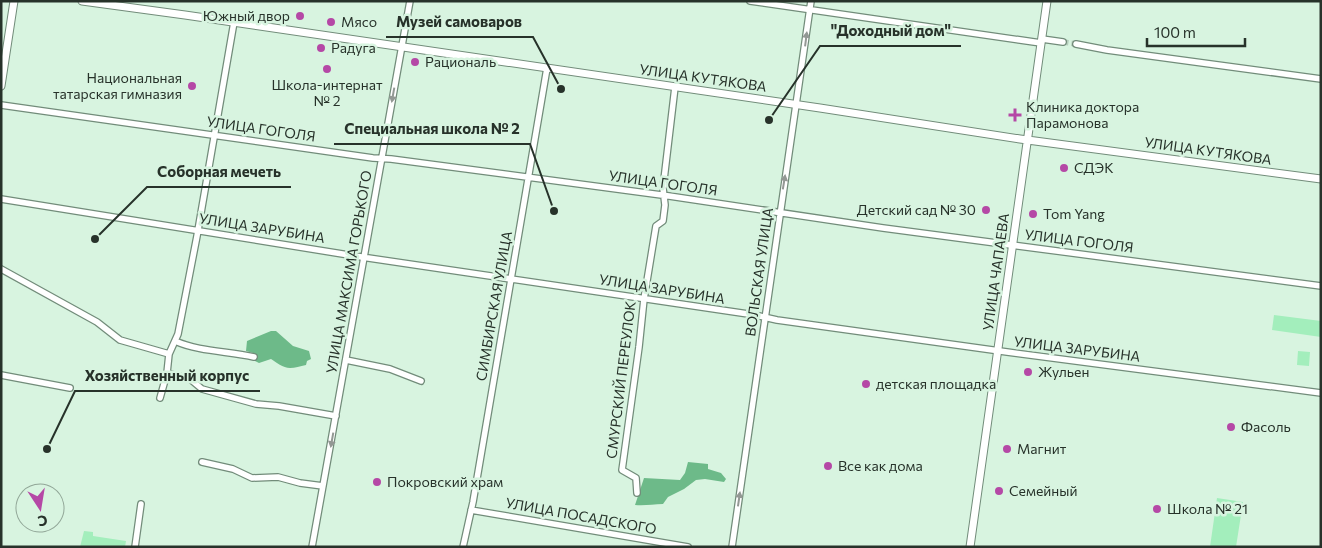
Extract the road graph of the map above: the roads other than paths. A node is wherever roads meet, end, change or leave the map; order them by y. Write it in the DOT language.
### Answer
graph roads {
  1 [pos="14,1"];
  2 [pos="82,1"];
  3 [pos="410,1"];
  4 [pos="750,1"];
  5 [pos="811,1"];
  6 [pos="1047,1"];
  7 [pos="810,9"];
  8 [pos="234,22"];
  9 [pos="1042,41"];
  10 [pos="1063,42"];
  11 [pos="1076,44"];
  12 [pos="402,47"];
  13 [pos="547,68"];
  14 [pos="1321,80"];
  15 [pos="1,86"];
  16 [pos="675,87"];
  17 [pos="1,105"];
  18 [pos="797,105"];
  19 [pos="215,135"];
  20 [pos="1027,140"];
  21 [pos="382,158"];
  22 [pos="528,178"];
  23 [pos="1321,179"];
  24 [pos="663,196"];
  25 [pos="1,199"];
  26 [pos="780,213"];
  27 [pos="198,230"];
  28 [pos="1012,245"];
  29 [pos="365,257"];
  30 [pos="1,268"];
  31 [pos="511,278"];
  32 [pos="1321,286"];
  33 [pos="644,299"];
  34 [pos="766,318"];
  35 [pos="175,340"];
  36 [pos="998,351"];
  37 [pos="170,354"];
  38 [pos="254,357"];
  39 [pos="346,360"];
  40 [pos="167,373"];
  41 [pos="1,375"];
  42 [pos="421,381"];
  43 [pos="70,388"];
  44 [pos="1321,393"];
  45 [pos="160,398"];
  46 [pos="336,416"];
  47 [pos="202,462"];
  48 [pos="324,486"];
  49 [pos="637,493"];
  50 [pos="142,504"];
  51 [pos="471,510"];
  52 [pos="135,547"];
  53 [pos="312,547"];
  54 [pos="463,547"];
  55 [pos="688,547"];
  56 [pos="732,547"];
  57 [pos="970,547"];
  1 -- 15 [label="street"];
  2 -- 8 [label="street, УЛИЦА КУТЯКОВА"];
  3 -- 12 [label="street, УЛИЦА МАКСИМА ГОРЬКОГО"];
  4 -- 7 [label="street"];
  5 -- 7 [label="street, ВОЛЬСКАЯ УЛИЦА"];
  6 -- 9 [label="street, УЛИЦА ЧАПАЕВА"];
  7 -- 9 [label="street"];
  18 -- 7 [label="street, ВОЛЬСКАЯ УЛИЦА, one-way"];
  8 -- 12 [label="street, УЛИЦА КУТЯКОВА"];
  8 -- 19 [label="street"];
  9 -- 10 [label="street"];
  9 -- 20 [label="street, УЛИЦА ЧАПАЕВА"];
  11 -- 14 [label="street"];
  12 -- 13 [label="street, УЛИЦА КУТЯКОВА"];
  12 -- 21 [label="street, УЛИЦА МАКСИМА ГОРЬКОГО, one-way"];
  13 -- 16 [label="street, УЛИЦА КУТЯКОВА"];
  13 -- 22 [label="street, СИМБИРСКАЯ УЛИЦА"];
  16 -- 18 [label="street, УЛИЦА КУТЯКОВА"];
  16 -- 24 [label="street, СМУРСКИЙ ПЕРЕУЛОК"];
  17 -- 19 [label="street, УЛИЦА ГОГОЛЯ"];
  18 -- 20 [label="street, УЛИЦА КУТЯКОВА"];
  26 -- 18 [label="street, ВОЛЬСКАЯ УЛИЦА, one-way"];
  19 -- 21 [label="street, УЛИЦА ГОГОЛЯ"];
  19 -- 27 [label="street"];
  20 -- 23 [label="street, УЛИЦА КУТЯКОВА"];
  20 -- 28 [label="street, УЛИЦА ЧАПАЕВА"];
  21 -- 22 [label="street, УЛИЦА ГОГОЛЯ"];
  21 -- 29 [label="street, УЛИЦА МАКСИМА ГОРЬКОГО"];
  22 -- 24 [label="street, УЛИЦА ГОГОЛЯ"];
  22 -- 31 [label="street, СИМБИРСКАЯ УЛИЦА"];
  24 -- 26 [label="street, УЛИЦА ГОГОЛЯ"];
  24 -- 33 [label="street, СМУРСКИЙ ПЕРЕУЛОК"];
  25 -- 27 [label="street, УЛИЦА ЗАРУБИНА"];
  26 -- 28 [label="street, УЛИЦА ГОГОЛЯ"];
  26 -- 34 [label="street, ВОЛЬСКАЯ УЛИЦА"];
  27 -- 29 [label="street, УЛИЦА ЗАРУБИНА"];
  27 -- 35 [label="street"];
  28 -- 32 [label="street, УЛИЦА ГОГОЛЯ"];
  28 -- 36 [label="street, УЛИЦА ЧАПАЕВА"];
  29 -- 31 [label="street, УЛИЦА ЗАРУБИНА"];
  29 -- 39 [label="street, УЛИЦА МАКСИМА ГОРЬКОГО"];
  30 -- 37 [label="street"];
  31 -- 33 [label="street, УЛИЦА ЗАРУБИНА"];
  31 -- 51 [label="street, СИМБИРСКАЯ УЛИЦА"];
  33 -- 34 [label="street, УЛИЦА ЗАРУБИНА"];
  33 -- 49 [label="street, СМУРСКИЙ ПЕРЕУЛОК"];
  34 -- 36 [label="street, УЛИЦА ЗАРУБИНА"];
  56 -- 34 [label="street, ВОЛЬСКАЯ УЛИЦА, one-way"];
  35 -- 37 [label="street"];
  35 -- 38 [label="street"];
  36 -- 44 [label="street, УЛИЦА ЗАРУБИНА"];
  36 -- 57 [label="street, УЛИЦА ЧАПАЕВА"];
  37 -- 40 [label="street"];
  39 -- 42 [label="street"];
  39 -- 46 [label="street, УЛИЦА МАКСИМА ГОРЬКОГО"];
  40 -- 45 [label="street"];
  40 -- 46 [label="street"];
  41 -- 43 [label="street"];
  46 -- 48 [label="street, УЛИЦА МАКСИМА ГОРЬКОГО, one-way"];
  47 -- 48 [label="street"];
  48 -- 53 [label="street, УЛИЦА МАКСИМА ГОРЬКОГО"];
  50 -- 52 [label="street"];
  51 -- 54 [label="street, СИМБИРСКАЯ УЛИЦА"];
  51 -- 55 [label="street, УЛИЦА ПОСАДСКОГО"];
}
